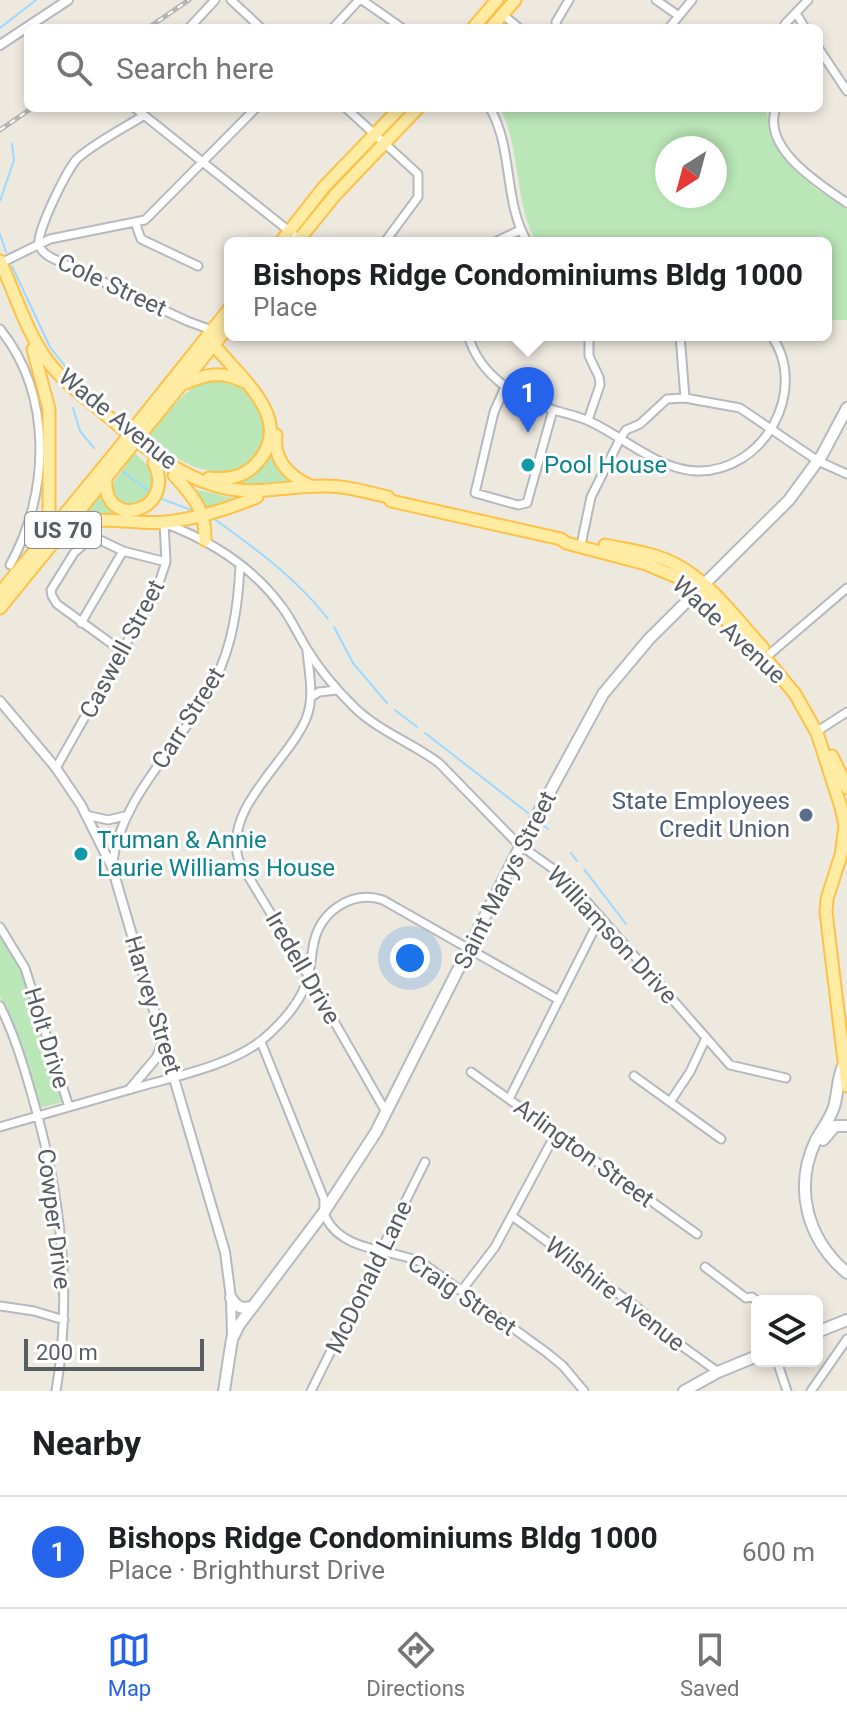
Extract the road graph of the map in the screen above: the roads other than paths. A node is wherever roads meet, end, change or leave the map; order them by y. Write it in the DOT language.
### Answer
graph roads {
  1 [pos="68,0"];
  2 [pos="215,0"];
  3 [pos="231,0"];
  4 [pos="361,0"];
  5 [pos="497,0"];
  6 [pos="515,0"];
  7 [pos="569,0"];
  8 [pos="656,0"];
  9 [pos="692,0"];
  10 [pos="808,0"];
  11 [pos="796,13"];
  12 [pos="502,14"];
  13 [pos="679,16"];
  14 [pos="32,24"];
  15 [pos="193,24"];
  16 [pos="257,24"];
  17 [pos="337,24"];
  18 [pos="396,24"];
  19 [pos="476,24"];
  20 [pos="494,24"];
  21 [pos="514,24"];
  22 [pos="556,24"];
  23 [pos="672,24"];
  24 [pos="785,24"];
  25 [pos="803,24"];
  26 [pos="24,29"];
  27 [pos="0,45"];
  28 [pos="823,55"];
  29 [pos="829,63"];
  30 [pos="823,67"];
  31 [pos="847,91"];
  32 [pos="139,112"];
  33 [pos="252,112"];
  34 [pos="350,112"];
  35 [pos="396,112"];
  36 [pos="414,112"];
  37 [pos="492,112"];
  38 [pos="775,112"];
  39 [pos="143,116"];
  40 [pos="375,135"];
  41 [pos="384,144"];
  42 [pos="202,164"];
  43 [pos="847,203"];
  44 [pos="135,222"];
  45 [pos="520,230"];
  46 [pos="294,237"];
  47 [pos="296,237"];
  48 [pos="296,237"];
  49 [pos="388,237"];
  50 [pos="505,237"];
  51 [pos="524,237"];
  52 [pos="40,246"];
  53 [pos="0,262"];
  54 [pos="198,266"];
  55 [pos="0,276"];
  56 [pos="224,318"];
  57 [pos="0,329"];
  58 [pos="224,330"];
  59 [pos="212,339"];
  60 [pos="470,341"];
  61 [pos="589,341"];
  62 [pos="680,341"];
  63 [pos="774,341"];
  64 [pos="33,349"];
  65 [pos="246,384"];
  66 [pos="182,385"];
  67 [pos="505,387"];
  68 [pos="685,398"];
  69 [pos="847,408"];
  70 [pos="553,410"];
  71 [pos="588,420"];
  72 [pos="142,426"];
  73 [pos="773,429"];
  74 [pos="620,439"];
  75 [pos="122,450"];
  76 [pos="818,461"];
  77 [pos="154,463"];
  78 [pos="847,474"];
  79 [pos="174,475"];
  80 [pos="187,475"];
  81 [pos="106,477"];
  82 [pos="310,486"];
  83 [pos="257,497"];
  84 [pos="391,501"];
  85 [pos="74,509"];
  86 [pos="119,509"];
  87 [pos="203,514"];
  88 [pos="90,521"];
  89 [pos="164,523"];
  90 [pos="56,532"];
  91 [pos="561,539"];
  92 [pos="205,540"];
  93 [pos="582,540"];
  94 [pos="123,551"];
  95 [pos="0,561"];
  96 [pos="166,562"];
  97 [pos="240,566"];
  98 [pos="15,567"];
  99 [pos="699,588"];
  100 [pos="847,588"];
  101 [pos="0,593"];
  102 [pos="0,608"];
  103 [pos="81,623"];
  104 [pos="306,648"];
  105 [pos="123,652"];
  106 [pos="767,656"];
  107 [pos="337,690"];
  108 [pos="311,697"];
  109 [pos="0,701"];
  110 [pos="847,712"];
  111 [pos="818,731"];
  112 [pos="56,768"];
  113 [pos="830,770"];
  114 [pos="847,788"];
  115 [pos="847,799"];
  116 [pos="86,815"];
  117 [pos="125,816"];
  118 [pos="521,845"];
  119 [pos="845,854"];
  120 [pos="112,867"];
  121 [pos="600,918"];
  122 [pos="0,927"];
  123 [pos="470,949"];
  124 [pos="308,977"];
  125 [pos="559,1000"];
  126 [pos="0,1006"];
  127 [pos="706,1038"];
  128 [pos="163,1041"];
  129 [pos="261,1042"];
  130 [pos="843,1066"];
  131 [pos="471,1072"];
  132 [pos="634,1076"];
  133 [pos="174,1077"];
  134 [pos="786,1078"];
  135 [pos="847,1086"];
  136 [pos="130,1089"];
  137 [pos="509,1099"];
  138 [pos="670,1102"];
  139 [pos="69,1107"];
  140 [pos="387,1112"];
  141 [pos="38,1116"];
  142 [pos="847,1126"];
  143 [pos="0,1127"];
  144 [pos="556,1133"];
  145 [pos="721,1139"];
  146 [pos="809,1161"];
  147 [pos="425,1162"];
  148 [pos="324,1212"];
  149 [pos="512,1216"];
  150 [pos="697,1234"];
  151 [pos="381,1250"];
  152 [pos="705,1267"];
  153 [pos="847,1273"];
  154 [pos="462,1290"];
  155 [pos="751,1297"];
  156 [pos="231,1298"];
  157 [pos="0,1306"];
  158 [pos="251,1307"];
  159 [pos="64,1320"];
  160 [pos="847,1320"];
  161 [pos="823,1330"];
  162 [pos="232,1339"];
  163 [pos="847,1339"];
  164 [pos="838,1355"];
  165 [pos="751,1358"];
  166 [pos="847,1362"];
  167 [pos="779,1367"];
  168 [pos="718,1372"];
  169 [pos="56,1391"];
  170 [pos="224,1391"];
  171 [pos="311,1391"];
  172 [pos="584,1391"];
  173 [pos="684,1391"];
  174 [pos="787,1391"];
  175 [pos="811,1391"];
  1 -- 14 [label="street"];
  2 -- 15 [label="street"];
  3 -- 16 [label="street"];
  4 -- 17 [label="street"];
  4 -- 18 [label="street"];
  5 -- 19 [label="main road"];
  6 -- 12 [label="main road"];
  7 -- 22 [label="street"];
  8 -- 13 [label="street"];
  9 -- 13 [label="street"];
  10 -- 11 [label="street"];
  11 -- 24 [label="street"];
  11 -- 25 [label="street"];
  12 -- 20 [label="main road"];
  12 -- 21 [label="street"];
  13 -- 23 [label="street"];
  26 -- 27 [label="street"];
  28 -- 29 [label="street"];
  29 -- 30 [label="street"];
  29 -- 31 [label="street"];
  32 -- 39 [label="street"];
  33 -- 42 [label="street"];
  34 -- 40 [label="street"];
  35 -- 40 [label="main road"];
  36 -- 41 [label="main road"];
  37 -- 45 [label="street"];
  38 -- 43 [label="street"];
  39 -- 42 [label="street"];
  39 -- 52 [label="street"];
  40 -- 41 [label="street"];
  40 -- 47 [label="main road"];
  41 -- 48 [label="main road"];
  41 -- 49 [label="street"];
  42 -- 44 [label="street"];
  42 -- 46 [label="street"];
  44 -- 52 [label="street"];
  44 -- 54 [label="street"];
  45 -- 50 [label="street"];
  45 -- 51 [label="street"];
  52 -- 53 [label="street"];
  52 -- 59 [label="street, Cole Street"];
  53 -- 80 [label="main road, Wade Avenue"];
  55 -- 64 [label="main road, Wade Avenue / US 70"];
  56 -- 59 [label="main road"];
  57 -- 98 [label="street"];
  58 -- 59 [label="main road"];
  59 -- 65 [label="main road"];
  59 -- 66 [label="main road"];
  59 -- 72 [label="main road"];
  59 -- 82 [label="main road"];
  60 -- 67 [label="street"];
  61 -- 71 [label="street"];
  62 -- 68 [label="street"];
  63 -- 73 [label="street"];
  64 -- 77 [label="main road, Wade Avenue"];
  64 -- 90 [label="main road, US 70"];
  65 -- 66 [label="main road"];
  65 -- 80 [label="main road"];
  66 -- 72 [label="main road, US 70"];
  67 -- 70 [label="street"];
  67 -- 70 [label="street"];
  68 -- 73 [label="street"];
  68 -- 74 [label="street"];
  69 -- 76 [label="main road, Saint Marys Street"];
  70 -- 71 [label="street"];
  71 -- 74 [label="street"];
  72 -- 75 [label="main road, US 70, bridge"];
  73 -- 74 [label="street"];
  73 -- 76 [label="street"];
  74 -- 93 [label="street"];
  75 -- 81 [label="main road, US 70"];
  75 -- 85 [label="main road"];
  76 -- 78 [label="street"];
  76 -- 99 [label="main road, Saint Marys Street"];
  77 -- 79 [label="main road, Wade Avenue"];
  77 -- 86 [label="main road"];
  79 -- 83 [label="main road, Wade Avenue"];
  79 -- 87 [label="main road"];
  80 -- 82 [label="main road, Wade Avenue"];
  81 -- 85 [label="main road, US 70"];
  81 -- 86 [label="main road"];
  82 -- 84 [label="main road, Wade Avenue"];
  83 -- 84 [label="main road, Wade Avenue"];
  83 -- 87 [label="main road"];
  84 -- 91 [label="main road, Wade Avenue"];
  85 -- 88 [label="main road"];
  85 -- 90 [label="main road"];
  86 -- 89 [label="main road"];
  87 -- 89 [label="main road"];
  87 -- 92 [label="main road"];
  88 -- 89 [label="main road"];
  88 -- 90 [label="main road"];
  89 -- 92 [label="street, Williamson Drive"];
  89 -- 96 [label="street, Caswell Street"];
  90 -- 98 [label="main road, US 70"];
  90 -- 102 [label="main road, US 70"];
  91 -- 93 [label="main road, Wade Avenue"];
  91 -- 99 [label="main road, Wade Avenue"];
  92 -- 97 [label="street, Williamson Drive"];
  93 -- 99 [label="main road, Wade Avenue"];
  94 -- 96 [label="street"];
  94 -- 103 [label="street"];
  94 -- 103 [label="street"];
  95 -- 98 [label="street"];
  96 -- 105 [label="street, Caswell Street"];
  97 -- 104 [label="street, Williamson Drive"];
  97 -- 117 [label="street, Carr Street"];
  98 -- 101 [label="main road, US 70"];
  99 -- 106 [label="main road, Wade Avenue"];
  99 -- 118 [label="main road, Saint Marys Street"];
  100 -- 106 [label="street"];
  103 -- 105 [label="street"];
  104 -- 107 [label="street, Williamson Drive"];
  104 -- 108 [label="street, Iredell Drive"];
  105 -- 112 [label="street, Caswell Street"];
  106 -- 111 [label="main road, Wade Avenue"];
  107 -- 108 [label="street"];
  107 -- 118 [label="street, Williamson Drive"];
  108 -- 124 [label="street, Iredell Drive"];
  109 -- 112 [label="street, Harvey Street"];
  110 -- 111 [label="street"];
  111 -- 113 [label="main road, Wade Avenue"];
  111 -- 114 [label="main road, Wade Avenue"];
  112 -- 116 [label="street, Harvey Street"];
  113 -- 115 [label="main road"];
  113 -- 119 [label="main road, Wade Avenue"];
  116 -- 117 [label="street"];
  116 -- 120 [label="street, Harvey Street"];
  117 -- 120 [label="street, Carr Street"];
  118 -- 121 [label="street, Williamson Drive"];
  118 -- 123 [label="main road, Saint Marys Street"];
  119 -- 130 [label="main road, Wade Avenue"];
  120 -- 128 [label="street, Harvey Street"];
  121 -- 125 [label="street"];
  121 -- 127 [label="street, Williamson Drive"];
  122 -- 139 [label="street, Holt Drive"];
  123 -- 124 [label="street"];
  123 -- 125 [label="street"];
  123 -- 140 [label="main road, Saint Marys Street"];
  124 -- 129 [label="street"];
  124 -- 140 [label="street, Iredell Drive"];
  125 -- 137 [label="street"];
  126 -- 141 [label="street, Cowper Drive"];
  127 -- 134 [label="street, Williamson Drive"];
  127 -- 138 [label="street"];
  128 -- 133 [label="street, Harvey Street"];
  128 -- 136 [label="street"];
  129 -- 133 [label="street"];
  129 -- 148 [label="street, Craig Street"];
  130 -- 135 [label="main road, Wade Avenue"];
  130 -- 146 [label="main road"];
  131 -- 137 [label="street, Arlington Street"];
  132 -- 138 [label="street"];
  133 -- 136 [label="street"];
  133 -- 156 [label="street, Harvey Street"];
  136 -- 139 [label="street"];
  137 -- 144 [label="street, Arlington Street"];
  138 -- 145 [label="street"];
  139 -- 141 [label="street"];
  140 -- 148 [label="main road, Saint Marys Street"];
  141 -- 143 [label="street"];
  141 -- 159 [label="street, Cowper Drive"];
  142 -- 146 [label="main road"];
  144 -- 149 [label="street"];
  144 -- 150 [label="street, Arlington Street"];
  146 -- 153 [label="main road"];
  147 -- 151 [label="street, McDonald Lane"];
  148 -- 151 [label="street, Craig Street"];
  148 -- 158 [label="main road, Saint Marys Street"];
  149 -- 154 [label="street"];
  149 -- 168 [label="street, Wilshire Avenue"];
  151 -- 154 [label="street, Craig Street"];
  151 -- 171 [label="street, McDonald Lane"];
  152 -- 155 [label="street"];
  154 -- 172 [label="street, Craig Street"];
  156 -- 158 [label="main road"];
  156 -- 162 [label="street, Harvey Street"];
  157 -- 159 [label="street"];
  158 -- 162 [label="main road, Saint Marys Street"];
  159 -- 169 [label="street, Cowper Drive"];
  160 -- 161 [label="main road"];
  162 -- 170 [label="main road, Saint Marys Street"];
  163 -- 164 [label="street"];
  164 -- 166 [label="street"];
  164 -- 175 [label="street"];
  165 -- 168 [label="main road"];
  167 -- 174 [label="street"];
  168 -- 173 [label="main road"];
}
